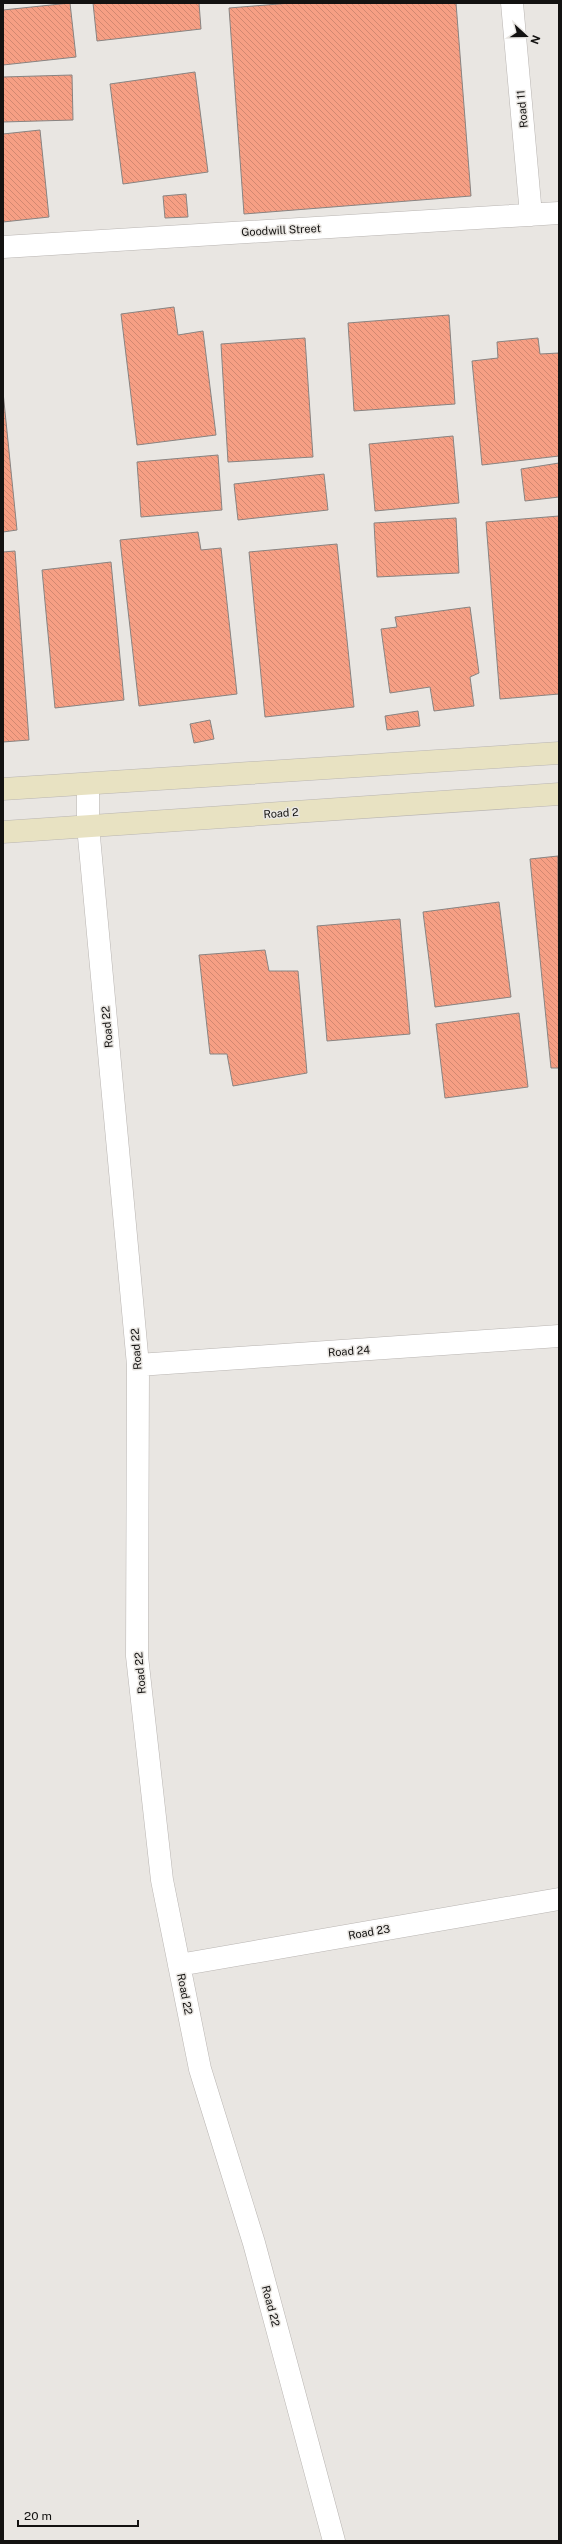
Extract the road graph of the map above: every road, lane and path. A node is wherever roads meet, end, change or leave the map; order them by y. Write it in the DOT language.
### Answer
graph roads {
  1 [pos="512,3"];
  2 [pos="559,213"];
  3 [pos="531,215"];
  4 [pos="3,247"];
  5 [pos="559,753"];
  6 [pos="88,784"];
  7 [pos="3,789"];
  8 [pos="559,794"];
  9 [pos="88,826"];
  10 [pos="3,832"];
  11 [pos="559,1336"];
  12 [pos="138,1365"];
  13 [pos="559,1899"];
  14 [pos="179,1965"];
  15 [pos="334,2541"];
  1 -- 3 [label="street, Road 11"];
  2 -- 3 [label="street, Goodwill Street"];
  3 -- 4 [label="street, Goodwill Street"];
  5 -- 6 [label="street"];
  6 -- 7 [label="street"];
  6 -- 9 [label="street, Road 22"];
  8 -- 9 [label="street, Road 2"];
  9 -- 10 [label="street, Road 2"];
  9 -- 12 [label="street, Road 22"];
  11 -- 12 [label="street, Road 24"];
  12 -- 14 [label="street, Road 22"];
  13 -- 14 [label="street, Road 23"];
  14 -- 15 [label="street, Road 22"];
}
